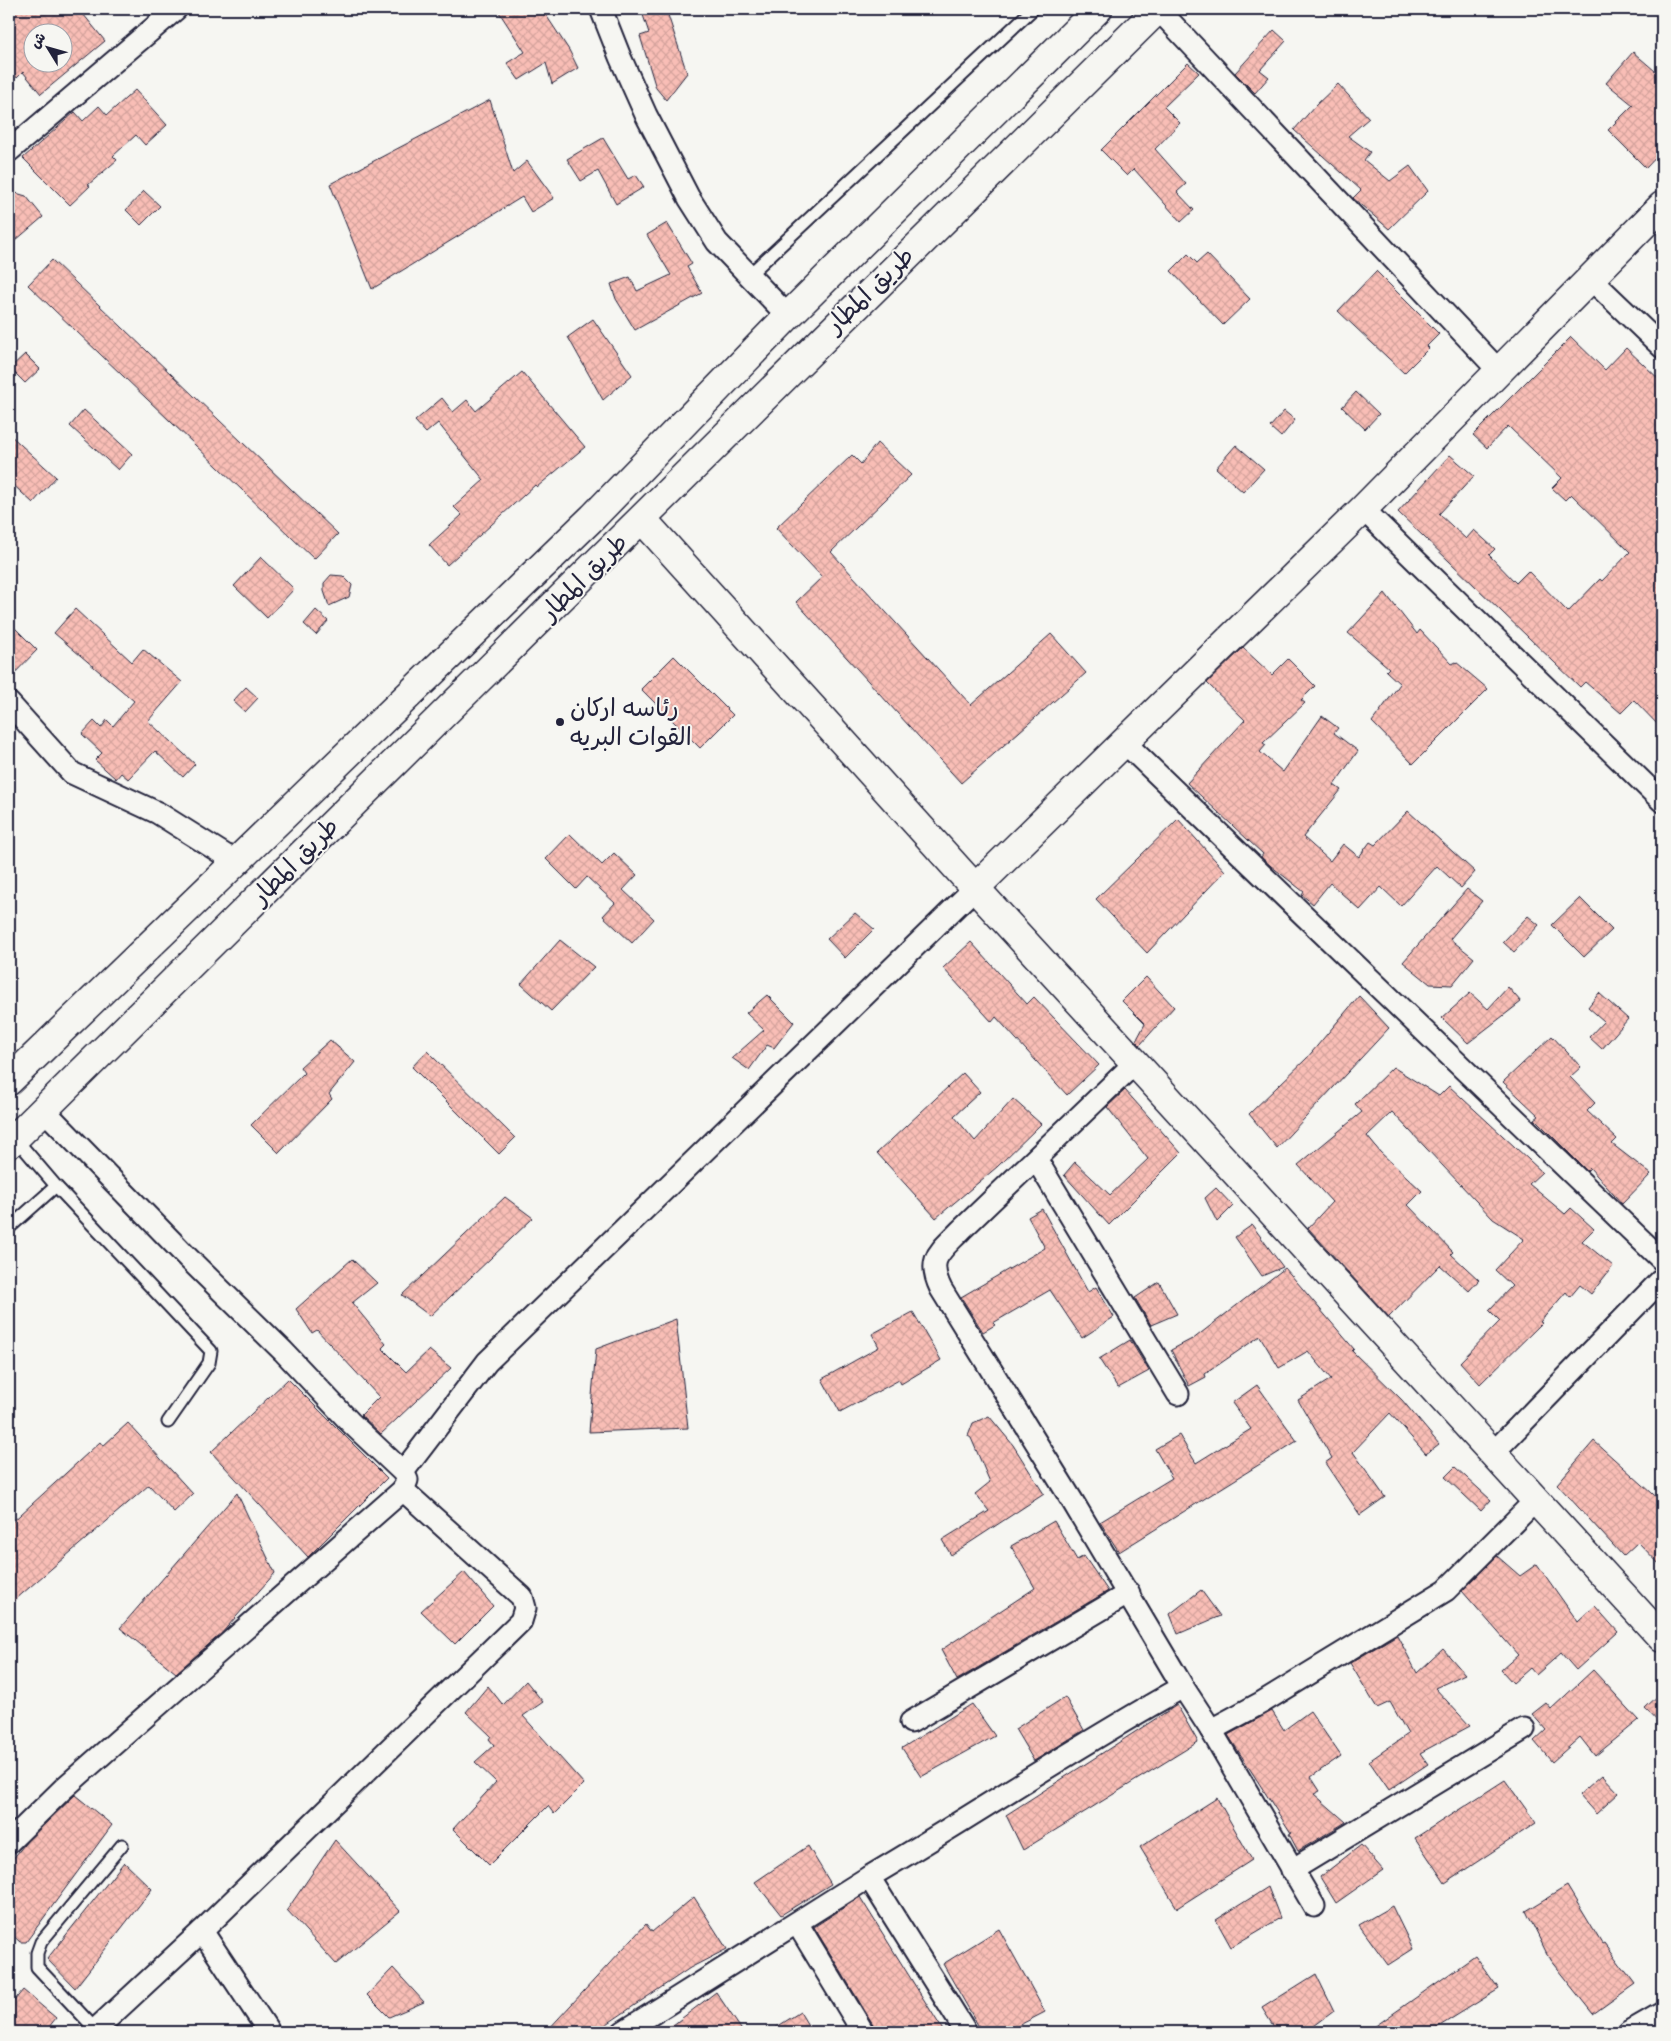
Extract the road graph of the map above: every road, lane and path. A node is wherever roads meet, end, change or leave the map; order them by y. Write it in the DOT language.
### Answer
graph roads {
  1 [pos="176,9"];
  2 [pos="602,9"];
  3 [pos="1033,9"];
  4 [pos="1098,9"];
  5 [pos="1158,9"];
  6 [pos="9,151"];
  7 [pos="1662,206"];
  8 [pos="748,276"];
  9 [pos="1590,279"];
  10 [pos="788,316"];
  11 [pos="1662,347"];
  12 [pos="1499,371"];
  13 [pos="1363,509"];
  14 [pos="642,520"];
  15 [pos="9,703"];
  16 [pos="1124,742"];
  17 [pos="1662,801"];
  18 [pos="236,862"];
  19 [pos="975,888"];
  20 [pos="1136,1062"];
  21 [pos="9,1081"];
  22 [pos="43,1109"];
  23 [pos="12,1141"];
  24 [pos="1036,1159"];
  25 [pos="56,1186"];
  26 [pos="9,1228"];
  27 [pos="1662,1260"];
  28 [pos="1662,1280"];
  29 [pos="1178,1394"];
  30 [pos="168,1422"];
  31 [pos="1493,1453"];
  32 [pos="403,1481"];
  33 [pos="1536,1500"];
  34 [pos="1128,1593"];
  35 [pos="1662,1638"];
  36 [pos="1183,1687"];
  37 [pos="911,1722"];
  38 [pos="1524,1729"];
  39 [pos="1211,1730"];
  40 [pos="9,1842"];
  41 [pos="122,1845"];
  42 [pos="1292,1870"];
  43 [pos="869,1877"];
  44 [pos="1314,1906"];
  45 [pos="796,1923"];
  46 [pos="202,1931"];
  47 [pos="1662,2013"];
  48 [pos="96,2031"];
  49 [pos="269,2032"];
  50 [pos="622,2032"];
  51 [pos="862,2032"];
  52 [pos="966,2032"];
  53 [pos="1629,2032"];
  1 -- 6 [label="street"];
  2 -- 8 [label="street"];
  3 -- 8 [label="lane"];
  4 -- 10 [label="main road, طريق المطار"];
  5 -- 12 [label="street"];
  5 -- 14 [label="main road, طريق المطار"];
  7 -- 9 [label="main road"];
  8 -- 10 [label="street"];
  9 -- 11 [label="street"];
  9 -- 12 [label="main road"];
  10 -- 18 [label="main road, طريق المطار"];
  12 -- 13 [label="main road"];
  13 -- 16 [label="main road"];
  13 -- 17 [label="street"];
  14 -- 19 [label="main road"];
  14 -- 22 [label="main road, طريق المطار"];
  15 -- 18 [label="street"];
  16 -- 19 [label="main road"];
  16 -- 27 [label="street"];
  18 -- 21 [label="main road, طريق المطار"];
  19 -- 20 [label="main road"];
  19 -- 32 [label="street"];
  20 -- 24 [label="street"];
  20 -- 31 [label="main road"];
  22 -- 23 [label="main road, طريق المطار"];
  22 -- 32 [label="street"];
  23 -- 25 [label="lane"];
  24 -- 29 [label="street"];
  24 -- 34 [label="street"];
  25 -- 26 [label="lane"];
  25 -- 30 [label="lane"];
  28 -- 31 [label="street"];
  31 -- 33 [label="main road"];
  32 -- 40 [label="street"];
  32 -- 46 [label="street"];
  33 -- 35 [label="main road"];
  33 -- 39 [label="street"];
  34 -- 36 [label="street"];
  34 -- 37 [label="street"];
  36 -- 39 [label="street"];
  36 -- 43 [label="street"];
  38 -- 42 [label="street"];
  39 -- 42 [label="street"];
  41 -- 48 [label="lane"];
  42 -- 44 [label="street"];
  43 -- 45 [label="street"];
  43 -- 52 [label="street"];
  45 -- 50 [label="street"];
  45 -- 51 [label="street"];
  46 -- 48 [label="street"];
  46 -- 49 [label="street"];
  47 -- 53 [label="street"];
}
